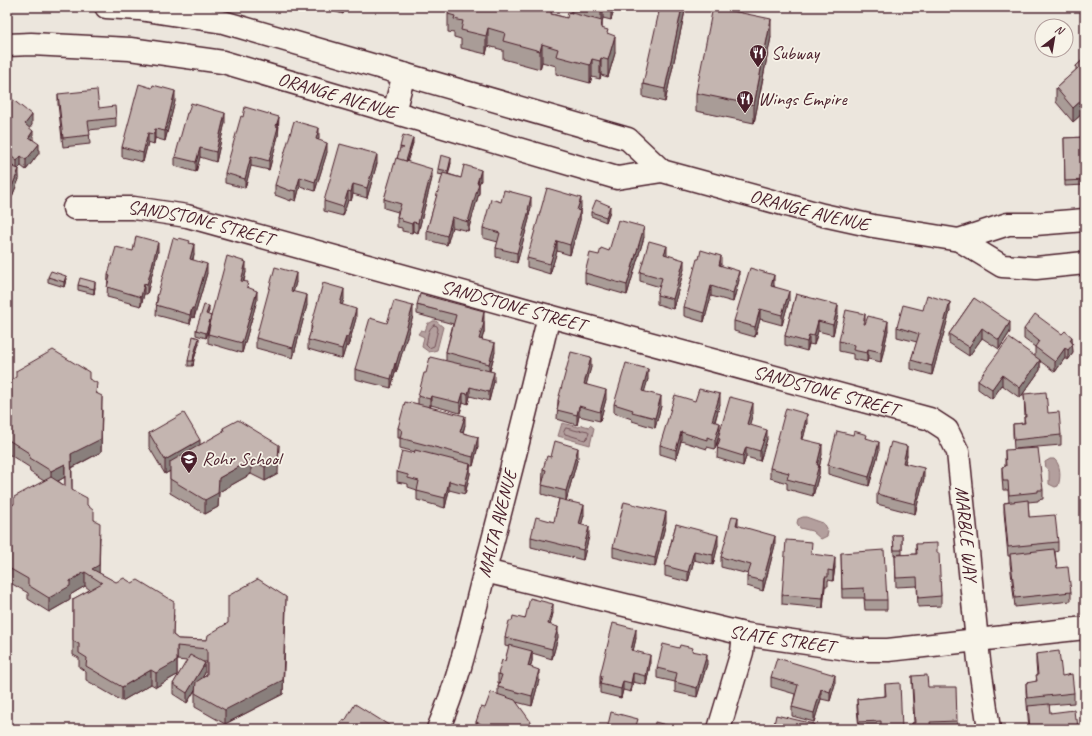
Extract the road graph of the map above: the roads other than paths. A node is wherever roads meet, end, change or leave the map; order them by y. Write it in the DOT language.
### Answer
graph roads {
  1 [pos="106,7"];
  2 [pos="7,45"];
  3 [pos="404,74"];
  4 [pos="394,112"];
  5 [pos="662,171"];
  6 [pos="74,208"];
  7 [pos="1085,220"];
  8 [pos="960,240"];
  9 [pos="1085,264"];
  10 [pos="549,316"];
  11 [pos="947,430"];
  12 [pos="486,570"];
  13 [pos="1085,628"];
  14 [pos="744,634"];
  15 [pos="978,640"];
  16 [pos="438,729"];
  17 [pos="719,729"];
  18 [pos="989,729"];
  1 -- 3 [label="street, ORANGE AVENUE"];
  2 -- 4 [label="street, ORANGE AVENUE"];
  3 -- 4 [label="street"];
  3 -- 5 [label="street, ORANGE AVENUE"];
  4 -- 5 [label="street, ORANGE AVENUE"];
  5 -- 8 [label="street, ORANGE AVENUE"];
  6 -- 10 [label="street, SANDSTONE STREET"];
  7 -- 8 [label="street, ORANGE AVENUE"];
  8 -- 9 [label="street, ORANGE AVENUE"];
  10 -- 11 [label="street, SANDSTONE STREET"];
  10 -- 12 [label="street, MALTA AVENUE"];
  11 -- 15 [label="street, MARBLE WAY"];
  12 -- 14 [label="street, SLATE STREET"];
  12 -- 16 [label="street, MALTA AVENUE"];
  13 -- 15 [label="street, SLATE STREET"];
  14 -- 15 [label="street, SLATE STREET"];
  14 -- 17 [label="street"];
  15 -- 18 [label="street, MARBLE WAY"];
}
